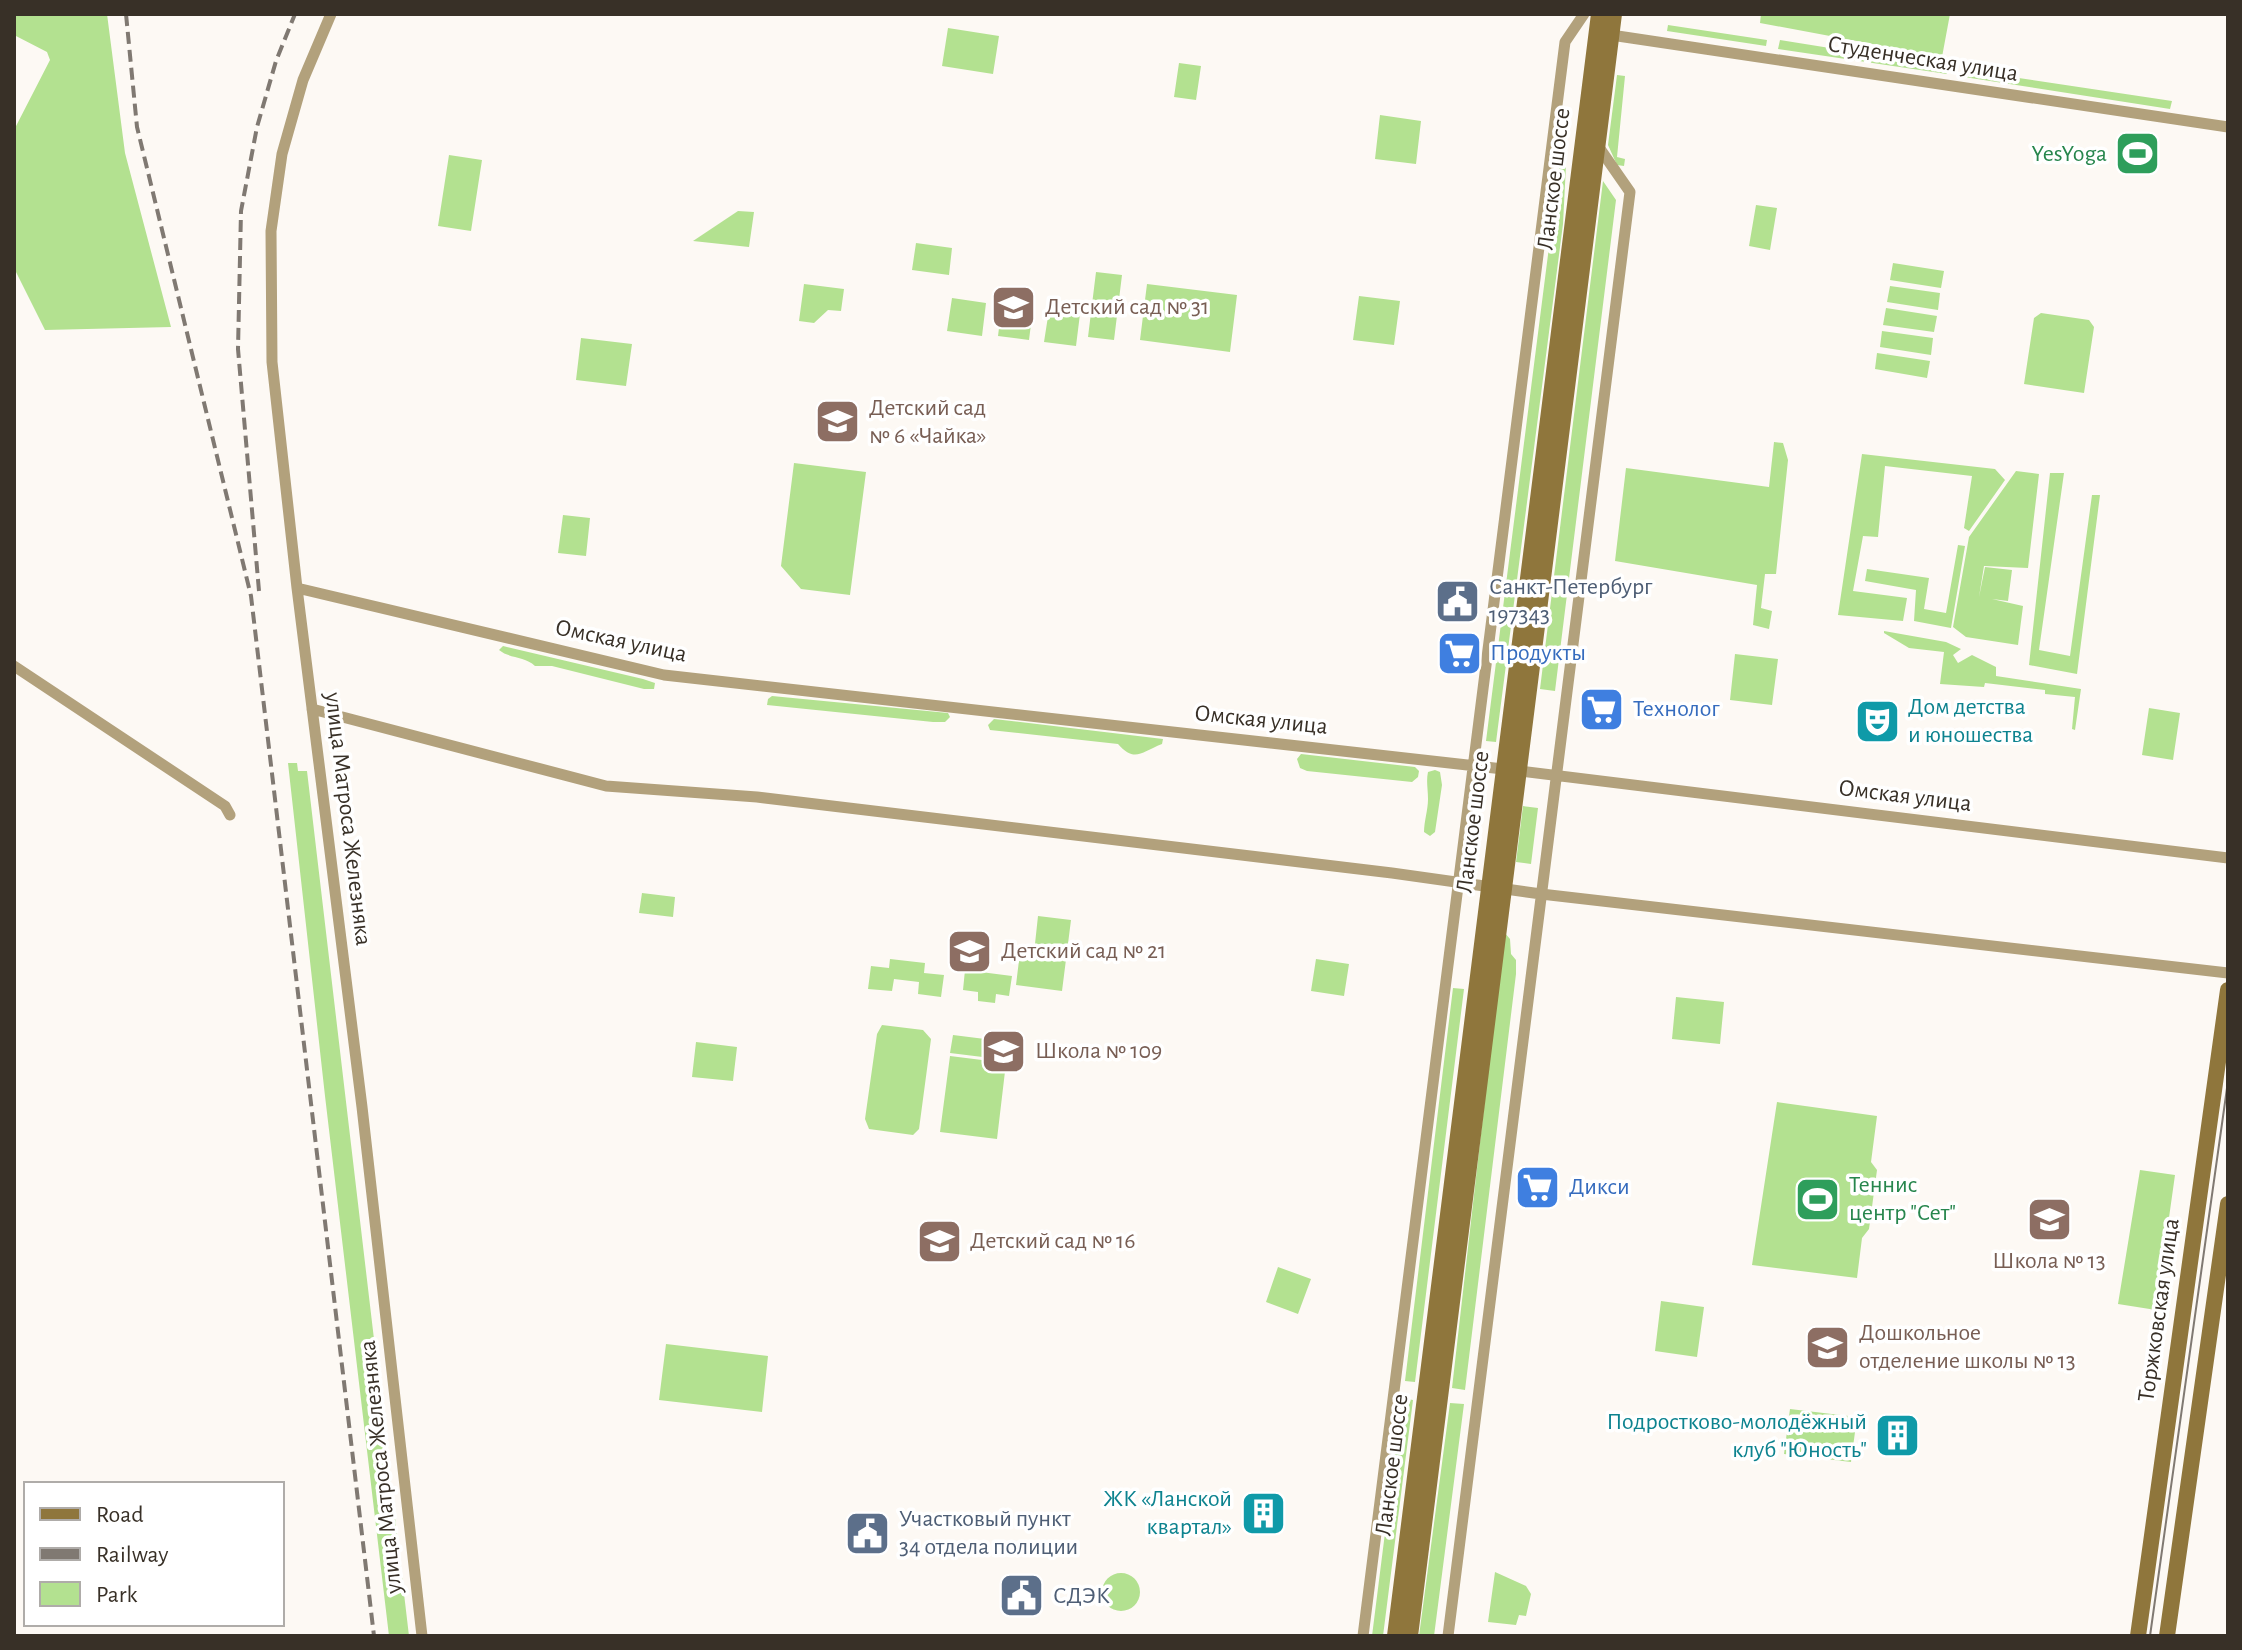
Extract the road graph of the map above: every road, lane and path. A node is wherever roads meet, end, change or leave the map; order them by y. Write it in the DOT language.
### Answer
graph roads {
  1 [pos="331,14"];
  2 [pos="1584,14"];
  3 [pos="1599,14"];
  4 [pos="1614,14"];
  5 [pos="1611,35"];
  6 [pos="2228,127"];
  7 [pos="1597,145"];
  8 [pos="297,588"];
  9 [pos="14,666"];
  10 [pos="312,709"];
  11 [pos="1474,765"];
  12 [pos="1511,770"];
  13 [pos="1555,775"];
  14 [pos="230,815"];
  15 [pos="2228,858"];
  16 [pos="1459,883"];
  17 [pos="1496,888"];
  18 [pos="1541,894"];
  19 [pos="2228,973"];
  20 [pos="2228,990"];
  21 [pos="2228,1204"];
  22 [pos="422,1636"];
  23 [pos="1363,1636"];
  24 [pos="1395,1636"];
  25 [pos="1410,1636"];
  26 [pos="1448,1636"];
  27 [pos="2138,1636"];
  28 [pos="2167,1636"];
  1 -- 8 [label="street, улица Матроса Железняка"];
  2 -- 11 [label="street"];
  3 -- 12 [label="main road, Ланское шоссе"];
  4 -- 5 [label="main road, Ланское шоссе"];
  5 -- 6 [label="street, Студенческая улица"];
  5 -- 7 [label="main road, Ланское шоссе"];
  7 -- 12 [label="main road, Ланское шоссе"];
  7 -- 13 [label="street"];
  8 -- 10 [label="street, улица Матроса Железняка"];
  8 -- 11 [label="street, Омская улица"];
  9 -- 14 [label="street"];
  10 -- 16 [label="street"];
  10 -- 22 [label="street, улица Матроса Железняка"];
  11 -- 12 [label="street, Омская улица"];
  11 -- 16 [label="street"];
  12 -- 13 [label="street, Омская улица"];
  12 -- 17 [label="main road, Ланское шоссе"];
  13 -- 15 [label="street, Омская улица"];
  13 -- 18 [label="street"];
  16 -- 17 [label="street"];
  16 -- 23 [label="street"];
  17 -- 18 [label="street"];
  17 -- 24 [label="main road, Ланское шоссе"];
  17 -- 25 [label="main road, Ланское шоссе"];
  18 -- 19 [label="street"];
  18 -- 26 [label="street"];
  20 -- 27 [label="main road, Торжковская улица"];
  21 -- 28 [label="main road"];
}
